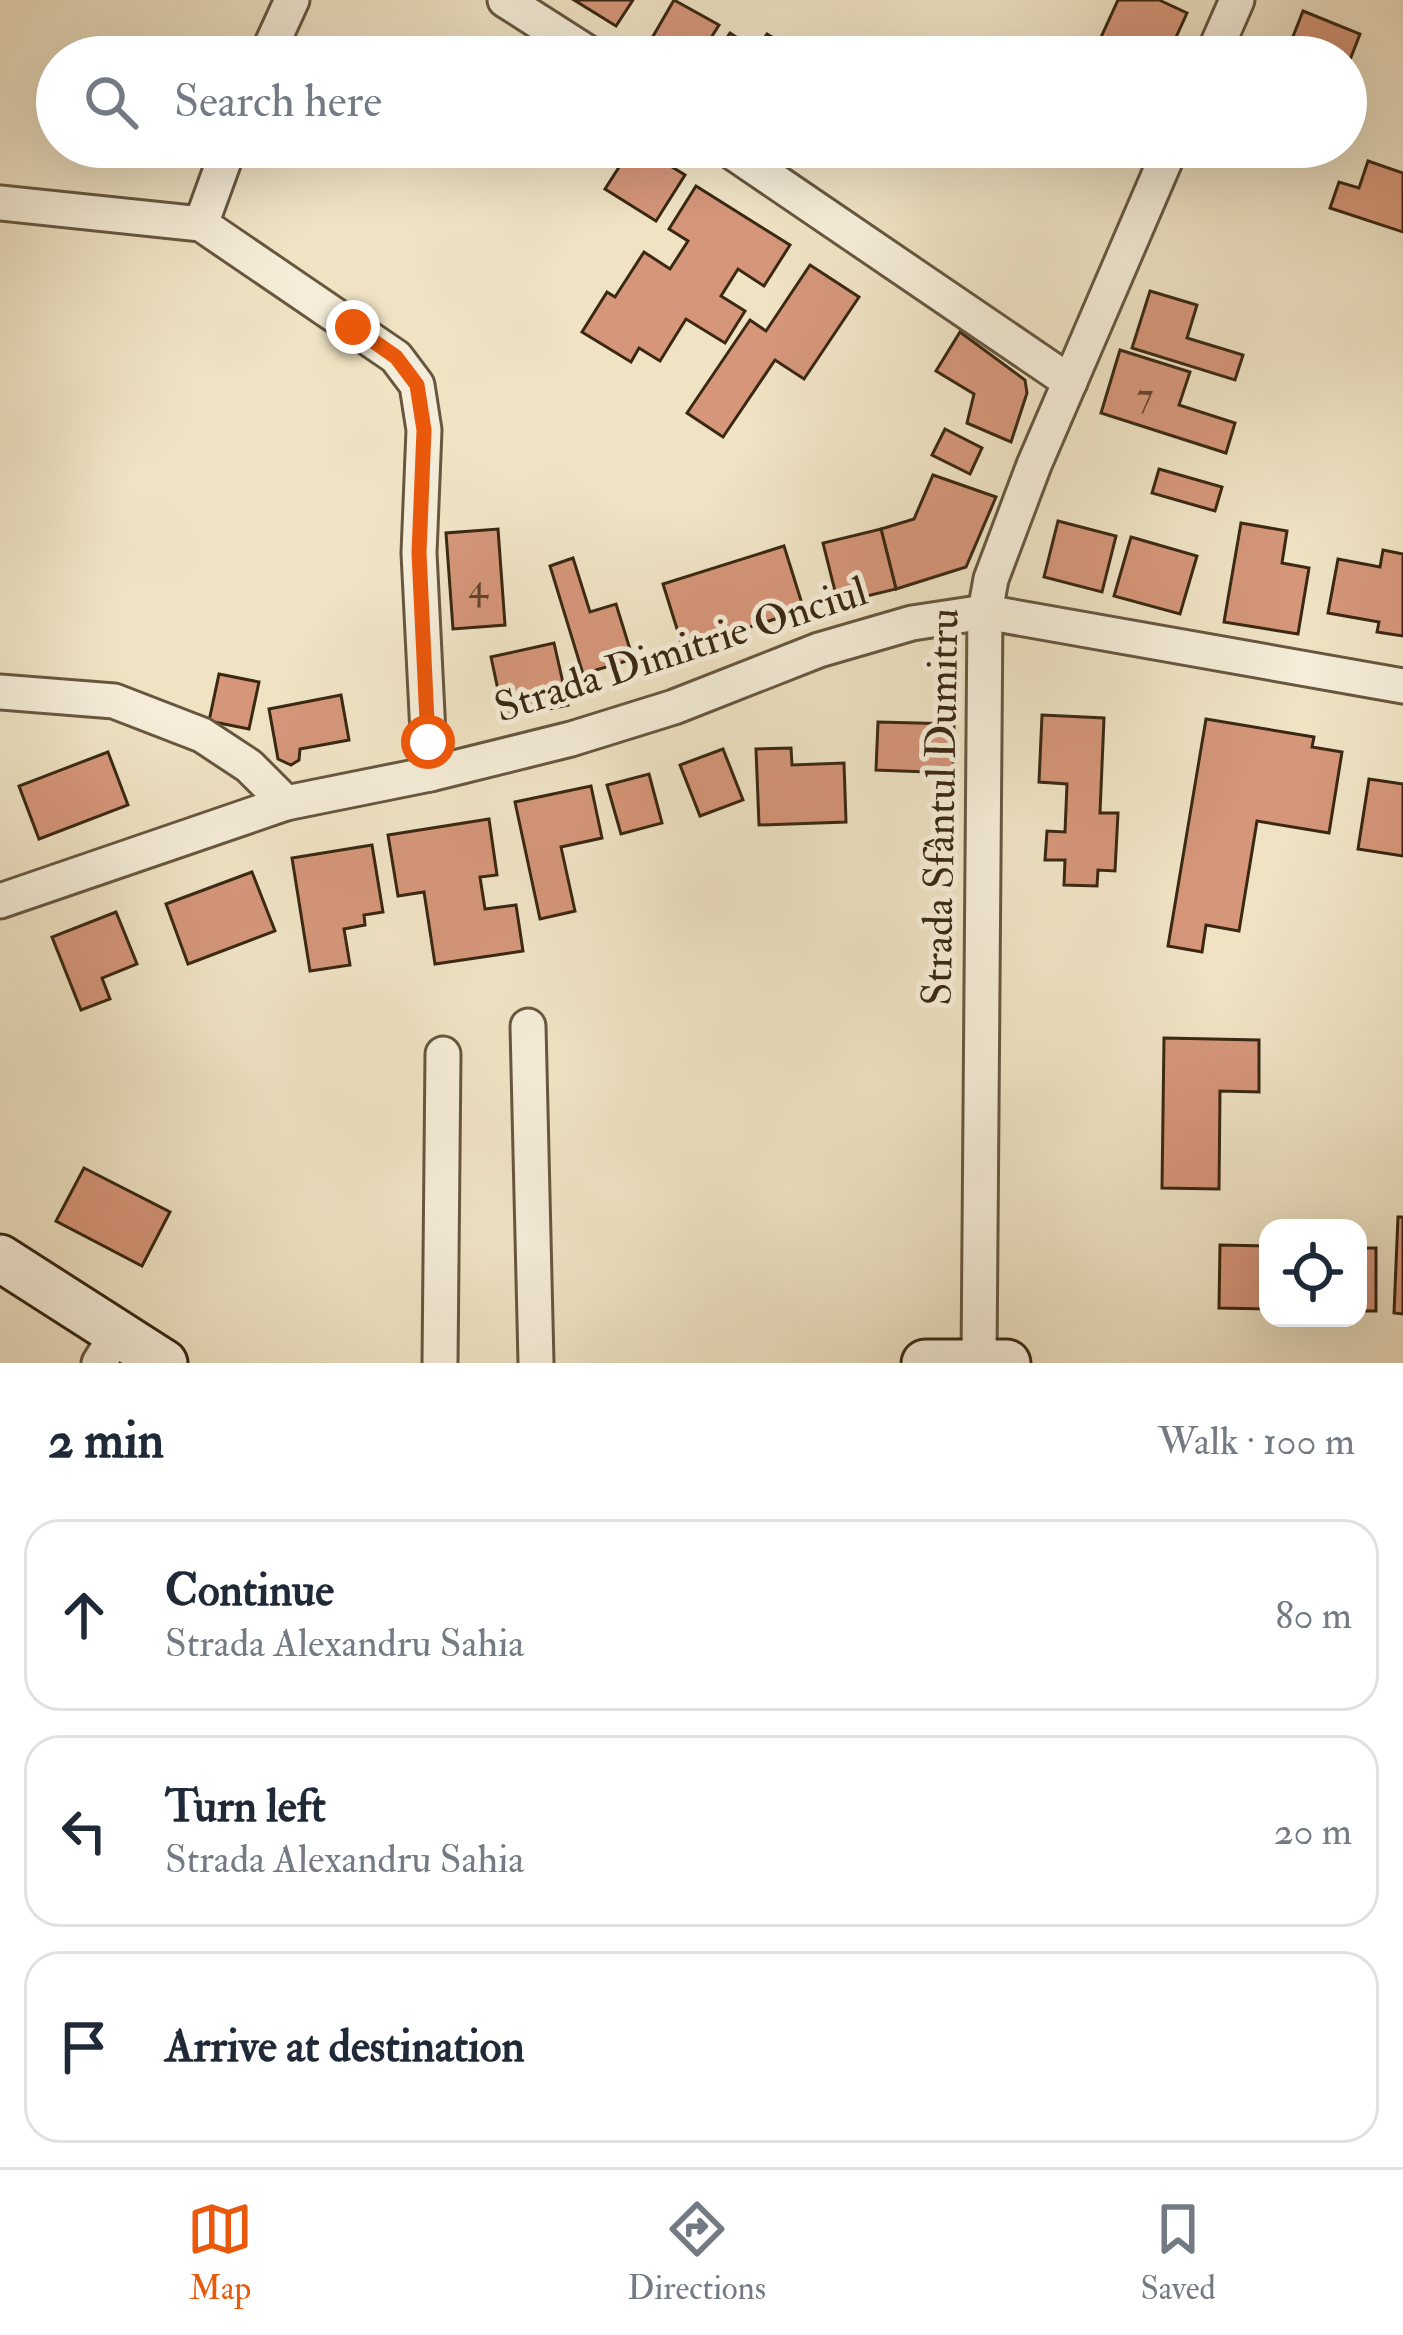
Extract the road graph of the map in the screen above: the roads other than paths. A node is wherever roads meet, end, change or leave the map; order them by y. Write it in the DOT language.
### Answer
graph roads {
  1 [pos="292,0"];
  2 [pos="505,0"];
  3 [pos="1238,0"];
  4 [pos="276,36"];
  5 [pos="561,36"];
  6 [pos="1222,36"];
  7 [pos="222,168"];
  8 [pos="756,168"];
  9 [pos="1162,168"];
  10 [pos="0,203"];
  11 [pos="201,224"];
  12 [pos="1070,382"];
  13 [pos="986,611"];
  14 [pos="1403,686"];
  15 [pos="0,692"];
  16 [pos="430,774"];
  17 [pos="286,803"];
  18 [pos="0,901"];
  19 [pos="528,1027"];
  20 [pos="443,1054"];
  21 [pos="0,1258"];
  22 [pos="109,1347"];
  23 [pos="993,1362"];
  24 [pos="164,1363"];
  25 [pos="440,1363"];
  26 [pos="536,1363"];
  27 [pos="925,1363"];
  1 -- 4 [label="street"];
  2 -- 5 [label="street"];
  3 -- 6 [label="street"];
  7 -- 11 [label="street"];
  8 -- 12 [label="street"];
  9 -- 12 [label="street, Strada Sfântul Dumitru"];
  10 -- 11 [label="street"];
  11 -- 16 [label="street"];
  12 -- 13 [label="street, Strada Sfântul Dumitru"];
  13 -- 14 [label="street, Strada Dimitrie Onciul"];
  13 -- 16 [label="street, Strada Dimitrie Onciul"];
  13 -- 23 [label="street, Strada Sfântul Dumitru"];
  15 -- 17 [label="street"];
  16 -- 17 [label="street, Strada Dimitrie Onciul"];
  17 -- 18 [label="street, Strada Dimitrie Onciul"];
  19 -- 26 [label="street"];
  20 -- 25 [label="street"];
  21 -- 22 [label="street"];
  22 -- 24 [label="street"];
  23 -- 27 [label="street"];
}
